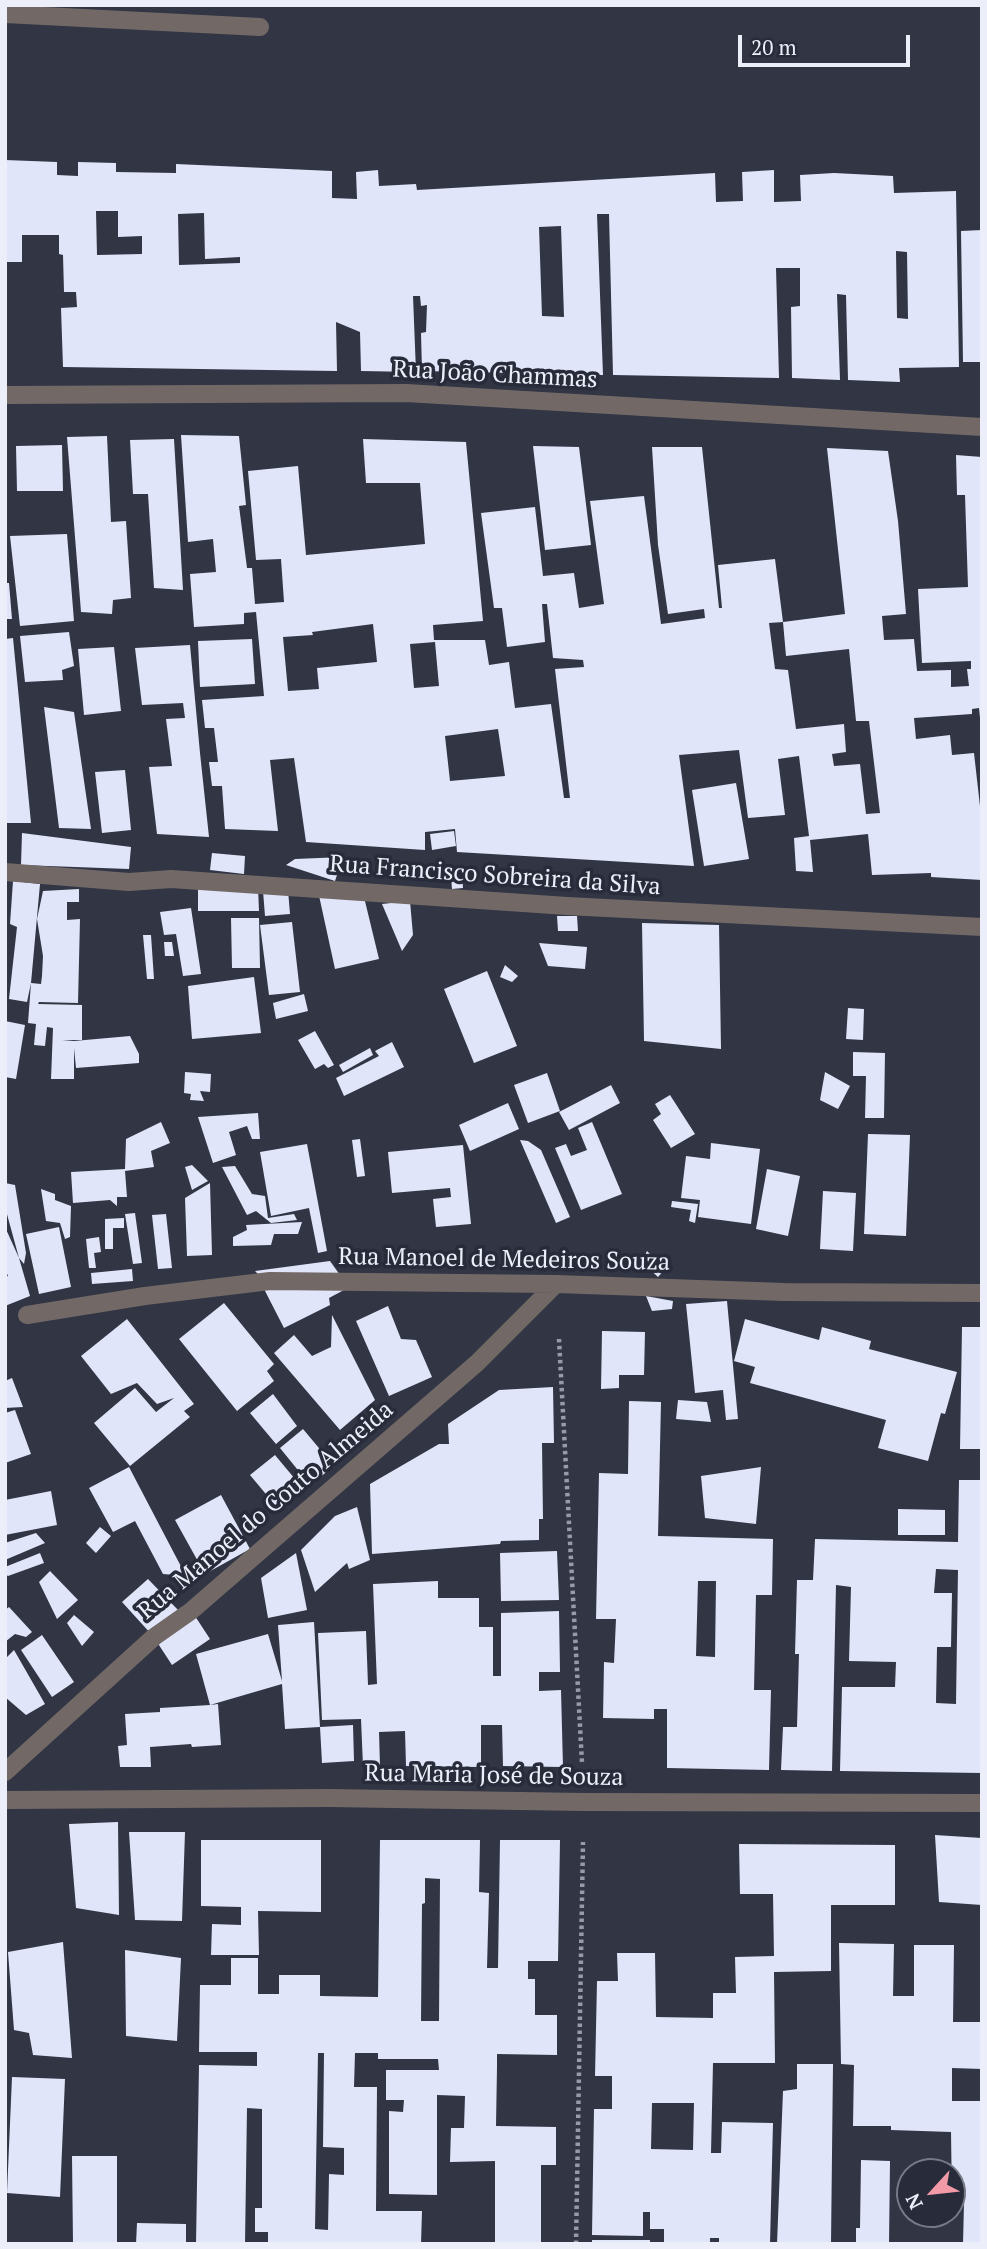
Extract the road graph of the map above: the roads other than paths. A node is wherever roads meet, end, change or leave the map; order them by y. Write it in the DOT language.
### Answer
graph roads {
  1 [pos="5,13"];
  2 [pos="260,27"];
  3 [pos="5,395"];
  4 [pos="982,427"];
  5 [pos="5,872"];
  6 [pos="982,927"];
  7 [pos="556,1284"];
  8 [pos="982,1293"];
  9 [pos="27,1315"];
  10 [pos="5,1772"];
  11 [pos="5,1800"];
  12 [pos="982,1802"];
  1 -- 2 [label="street"];
  3 -- 4 [label="street, Rua João Chammas"];
  5 -- 6 [label="street, Rua Francisco Sobreira da Silva"];
  7 -- 8 [label="street, Rua Manoel de Medeiros Souza"];
  7 -- 9 [label="street, Rua Manoel de Medeiros Souza"];
  7 -- 10 [label="street, Rua Manoel do Couto Almeida"];
  11 -- 12 [label="street, Rua Maria José de Souza"];
}
